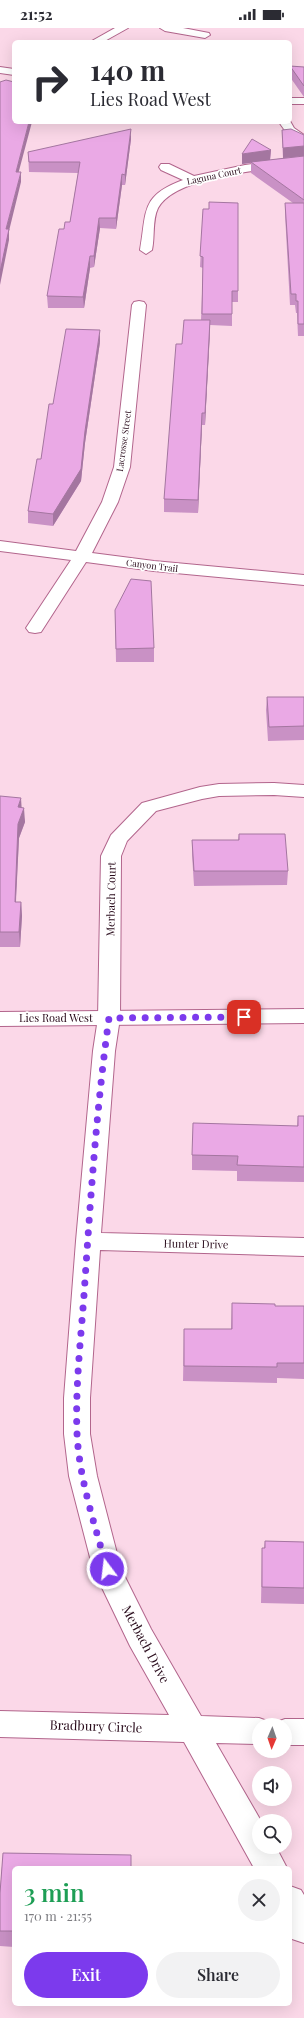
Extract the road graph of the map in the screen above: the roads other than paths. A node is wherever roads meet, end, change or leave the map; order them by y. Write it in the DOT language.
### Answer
graph roads {
  1 [pos="123,28"];
  2 [pos="165,28"];
  3 [pos="205,35"];
  4 [pos="99,40"];
  5 [pos="0,70"];
  6 [pos="12,72"];
  7 [pos="292,101"];
  8 [pos="304,101"];
  9 [pos="286,124"];
  10 [pos="304,141"];
  11 [pos="304,160"];
  12 [pos="165,167"];
  13 [pos="192,179"];
  14 [pos="146,250"];
  15 [pos="139,305"];
  16 [pos="0,546"];
  17 [pos="82,556"];
  18 [pos="304,580"];
  19 [pos="36,628"];
  20 [pos="304,791"];
  21 [pos="304,1016"];
  22 [pos="109,1018"];
  23 [pos="0,1019"];
  24 [pos="88,1241"];
  25 [pos="304,1247"];
  26 [pos="0,1724"];
  27 [pos="192,1729"];
  28 [pos="252,1731"];
  29 [pos="292,1732"];
  30 [pos="304,1732"];
  31 [pos="252,1835"];
  32 [pos="263,1854"];
  33 [pos="270,1866"];
  34 [pos="292,1905"];
  35 [pos="304,1928"];
  1 -- 4 [label="street"];
  2 -- 3 [label="street"];
  5 -- 6 [label="street"];
  7 -- 8 [label="street"];
  9 -- 10 [label="street"];
  11 -- 13 [label="street, Laguna Court"];
  12 -- 13 [label="street"];
  13 -- 14 [label="street, Laguna Court"];
  15 -- 17 [label="street, Lacrosse Street"];
  16 -- 17 [label="street, Canyon Trail"];
  17 -- 18 [label="street, Canyon Trail"];
  17 -- 19 [label="street, Lacrosse Street"];
  20 -- 22 [label="street, Merbach Court"];
  21 -- 22 [label="street, Lies Road West"];
  22 -- 23 [label="street, Lies Road West"];
  22 -- 24 [label="street, Merbach Drive"];
  24 -- 25 [label="street, Hunter Drive"];
  24 -- 27 [label="street, Merbach Drive"];
  26 -- 27 [label="street, Bradbury Circle"];
  27 -- 28 [label="street, Bradbury Circle"];
  27 -- 31 [label="street, Merbach Drive"];
  29 -- 30 [label="street"];
  32 -- 33 [label="street, Merbach Drive"];
  34 -- 35 [label="street"];
}
